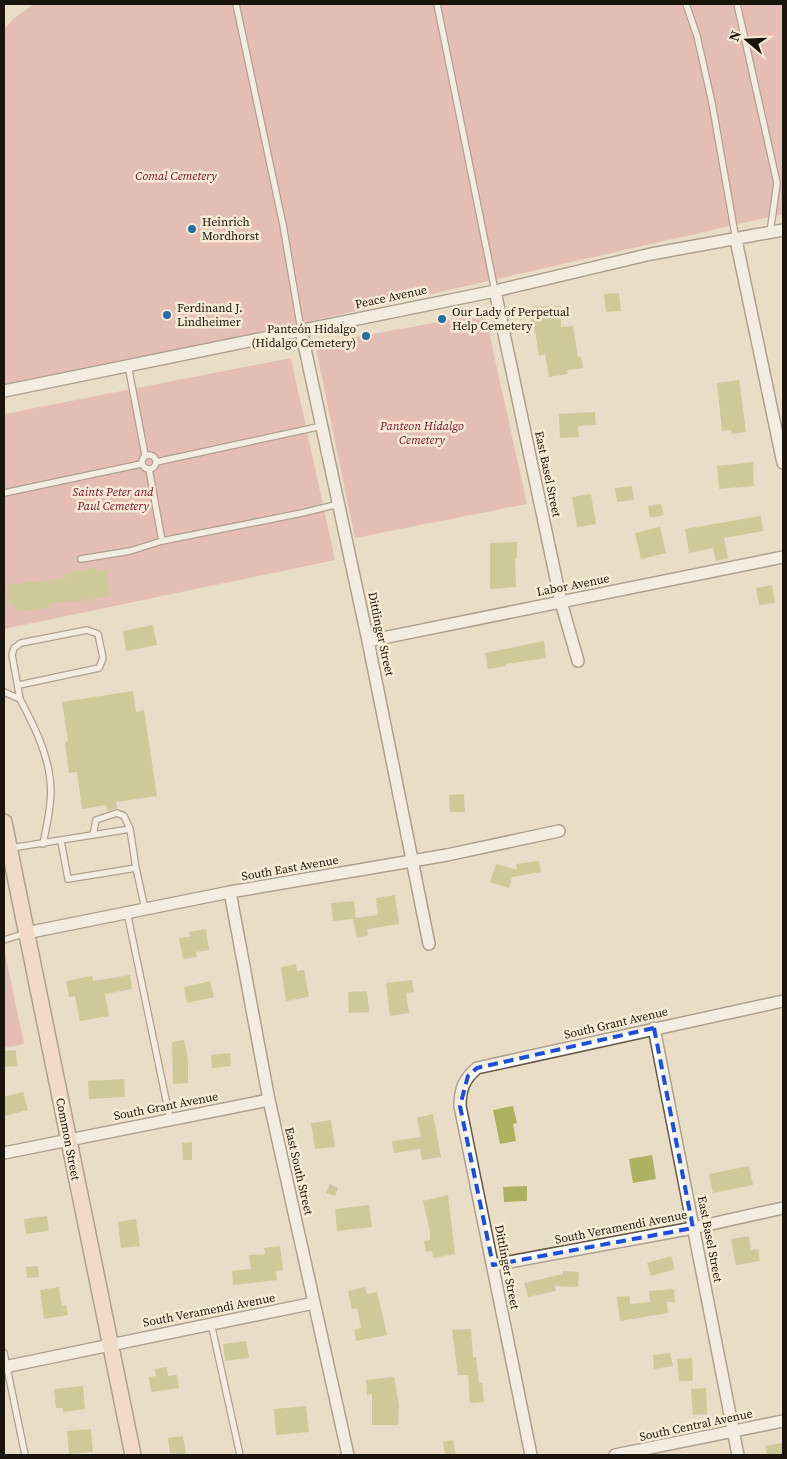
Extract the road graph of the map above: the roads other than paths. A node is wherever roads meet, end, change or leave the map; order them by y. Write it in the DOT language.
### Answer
graph roads {
  1 [pos="236,4"];
  2 [pos="437,4"];
  3 [pos="686,4"];
  4 [pos="738,4"];
  5 [pos="775,196"];
  6 [pos="783,197"];
  7 [pos="783,230"];
  8 [pos="770,233"];
  9 [pos="736,240"];
  10 [pos="495,291"];
  11 [pos="301,330"];
  12 [pos="128,365"];
  13 [pos="4,391"];
  14 [pos="322,426"];
  15 [pos="781,443"];
  16 [pos="145,455"];
  17 [pos="156,462"];
  18 [pos="783,463"];
  19 [pos="141,464"];
  20 [pos="149,469"];
  21 [pos="4,493"];
  22 [pos="339,504"];
  23 [pos="162,541"];
  24 [pos="783,557"];
  25 [pos="81,559"];
  26 [pos="561,602"];
  27 [pos="368,641"];
  28 [pos="578,661"];
  29 [pos="19,685"];
  30 [pos="4,692"];
  31 [pos="20,699"];
  32 [pos="4,822"];
  33 [pos="130,829"];
  34 [pos="559,831"];
  35 [pos="93,835"];
  36 [pos="60,841"];
  37 [pos="43,844"];
  38 [pos="9,848"];
  39 [pos="412,861"];
  40 [pos="136,868"];
  41 [pos="230,892"];
  42 [pos="145,909"];
  43 [pos="127,912"];
  44 [pos="26,933"];
  45 [pos="4,940"];
  46 [pos="429,944"];
  47 [pos="783,1000"];
  48 [pos="654,1028"];
  49 [pos="462,1085"];
  50 [pos="269,1100"];
  51 [pos="170,1119"];
  52 [pos="68,1139"];
  53 [pos="4,1153"];
  54 [pos="783,1208"];
  55 [pos="693,1228"];
  56 [pos="493,1265"];
  57 [pos="314,1303"];
  58 [pos="211,1323"];
  59 [pos="108,1344"];
  60 [pos="4,1353"];
  61 [pos="5,1366"];
  62 [pos="783,1421"];
  63 [pos="733,1431"];
  64 [pos="25,1455"];
  65 [pos="133,1455"];
  66 [pos="240,1455"];
  67 [pos="348,1455"];
  68 [pos="531,1455"];
  69 [pos="615,1455"];
  70 [pos="738,1455"];
  1 -- 11 [label="lane"];
  2 -- 10 [label="lane"];
  3 -- 9 [label="lane"];
  4 -- 5 [label="lane"];
  5 -- 6 [label="lane"];
  5 -- 8 [label="lane"];
  7 -- 8 [label="street, Peace Avenue"];
  8 -- 9 [label="street, Peace Avenue"];
  9 -- 10 [label="street, Peace Avenue"];
  9 -- 15 [label="street"];
  10 -- 11 [label="street, Peace Avenue"];
  10 -- 26 [label="street, East Basel Street"];
  11 -- 12 [label="street, Peace Avenue"];
  11 -- 14 [label="street, Dittlinger Street"];
  12 -- 13 [label="street, Peace Avenue"];
  12 -- 16 [label="lane"];
  14 -- 17 [label="lane"];
  14 -- 22 [label="street, Dittlinger Street"];
  15 -- 18 [label="street"];
  16 -- 17 [label="lane"];
  16 -- 19 [label="lane"];
  17 -- 20 [label="lane"];
  19 -- 20 [label="lane"];
  19 -- 21 [label="lane"];
  20 -- 23 [label="lane"];
  22 -- 23 [label="lane"];
  22 -- 27 [label="street, Dittlinger Street"];
  23 -- 25 [label="lane"];
  24 -- 26 [label="street, Labor Avenue"];
  26 -- 27 [label="street, Labor Avenue"];
  26 -- 28 [label="street, East Basel Street"];
  27 -- 39 [label="street, Dittlinger Street"];
  29 -- 29 [label="lane"];
  29 -- 31 [label="lane"];
  30 -- 31 [label="lane"];
  31 -- 37 [label="lane"];
  32 -- 38 [label="main road, Common Street"];
  33 -- 35 [label="lane"];
  33 -- 35 [label="lane"];
  33 -- 40 [label="lane"];
  34 -- 39 [label="street, South East Avenue"];
  35 -- 36 [label="lane"];
  36 -- 37 [label="lane"];
  36 -- 40 [label="lane"];
  37 -- 38 [label="lane"];
  38 -- 44 [label="main road, Common Street"];
  39 -- 41 [label="street, South East Avenue"];
  39 -- 46 [label="street, Dittlinger Street"];
  40 -- 42 [label="lane"];
  41 -- 42 [label="street, South East Avenue"];
  41 -- 50 [label="street, East South Street"];
  42 -- 43 [label="street, South East Avenue"];
  43 -- 44 [label="street, South East Avenue"];
  43 -- 51 [label="lane"];
  44 -- 45 [label="lane"];
  44 -- 52 [label="main road, Common Street"];
  47 -- 48 [label="street, South Grant Avenue"];
  48 -- 49 [label="street, South Grant Avenue"];
  48 -- 55 [label="street, East Basel Street"];
  49 -- 56 [label="street, Dittlinger Street"];
  50 -- 51 [label="street, South Grant Avenue"];
  50 -- 57 [label="street, East South Street"];
  51 -- 52 [label="street, South Grant Avenue"];
  52 -- 53 [label="street, South Grant Avenue"];
  52 -- 59 [label="main road, Common Street"];
  54 -- 55 [label="street, South Veramendi Avenue"];
  55 -- 56 [label="street, South Veramendi Avenue"];
  55 -- 63 [label="street, East Basel Street"];
  56 -- 68 [label="street, Dittlinger Street"];
  57 -- 58 [label="street, South Veramendi Avenue"];
  57 -- 67 [label="street, East South Street"];
  58 -- 59 [label="street, South Veramendi Avenue"];
  58 -- 66 [label="lane"];
  59 -- 61 [label="street, South Veramendi Avenue"];
  59 -- 65 [label="main road, Common Street"];
  60 -- 61 [label="lane"];
  61 -- 64 [label="lane"];
  62 -- 63 [label="street, South Central Avenue"];
  63 -- 69 [label="street, South Central Avenue"];
  63 -- 70 [label="street, East Basel Street"];
}
